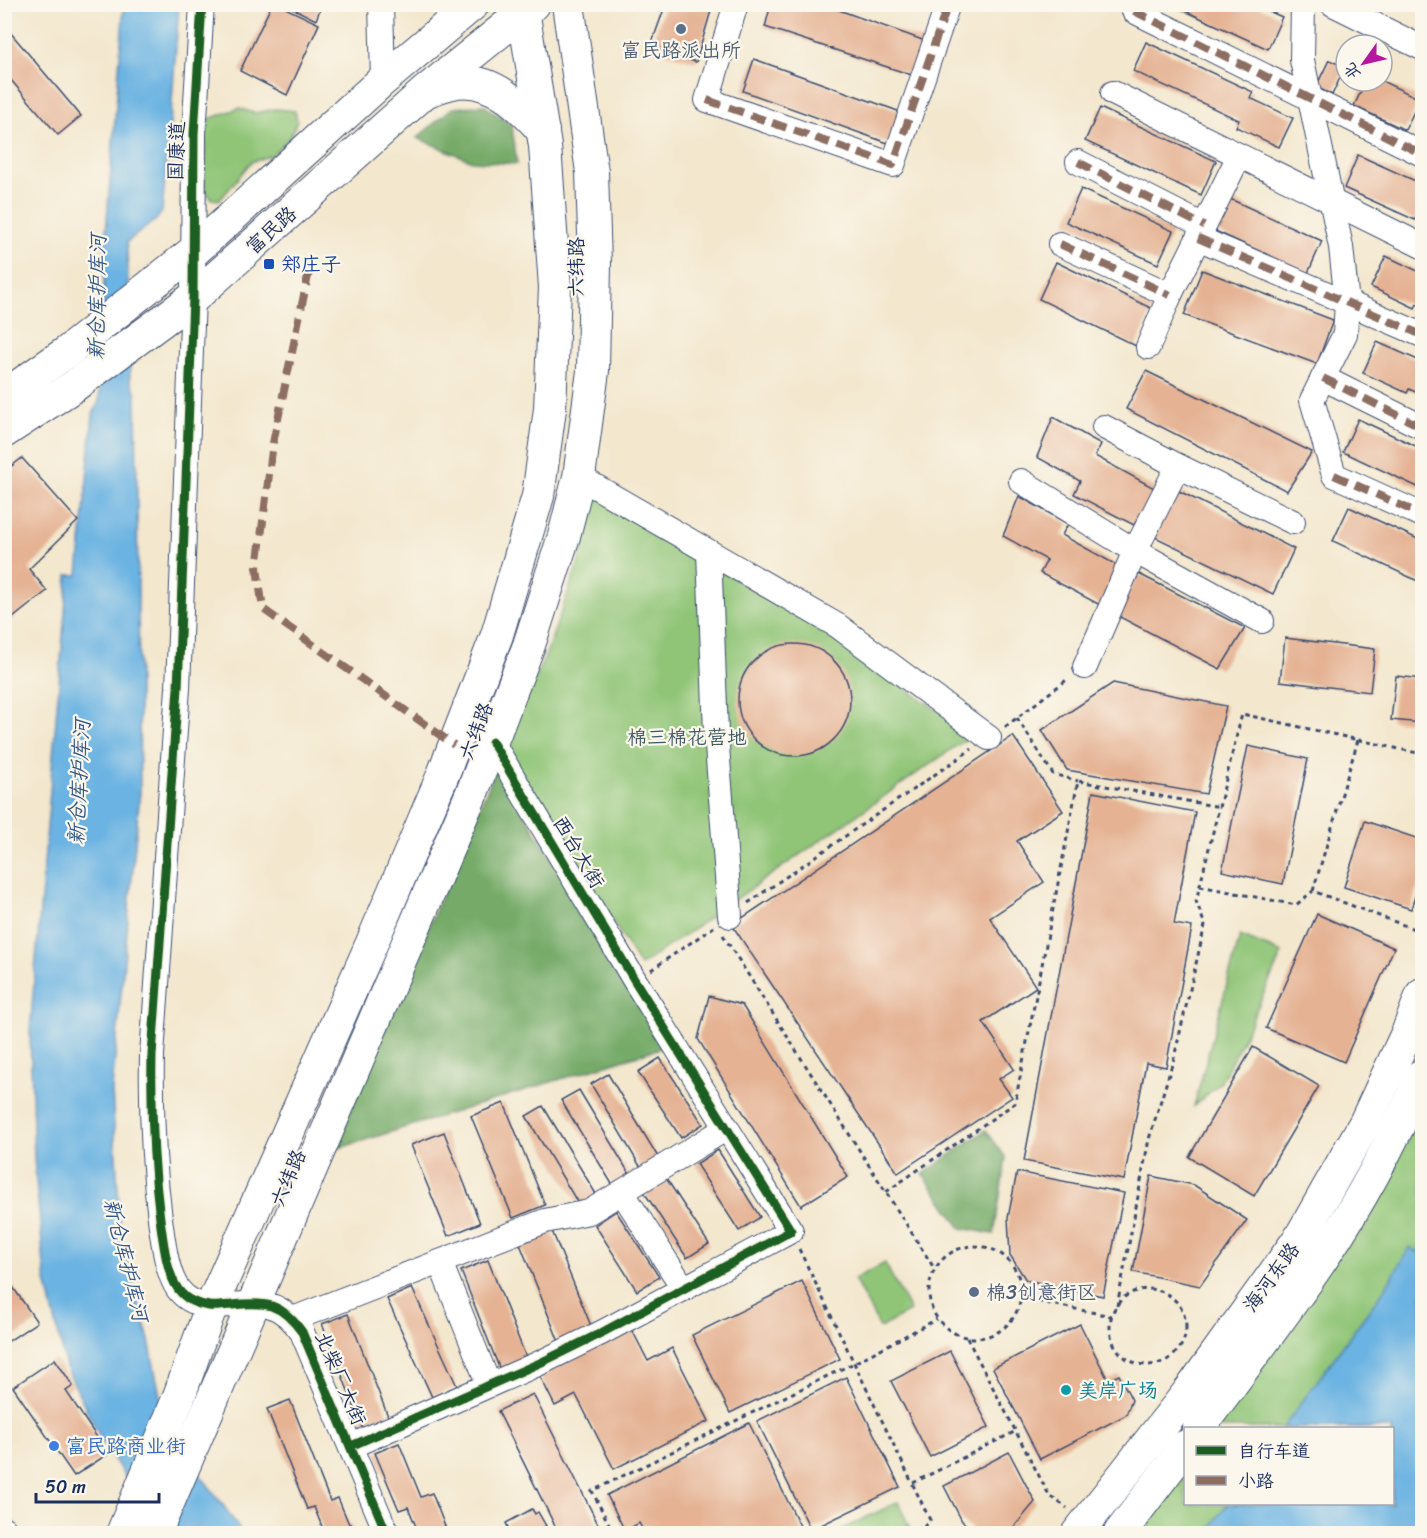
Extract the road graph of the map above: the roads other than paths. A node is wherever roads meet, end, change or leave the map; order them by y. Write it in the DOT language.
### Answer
graph roads {
  1 [pos="202,4"];
  2 [pos="381,4"];
  3 [pos="473,4"];
  4 [pos="568,4"];
  5 [pos="736,4"];
  6 [pos="948,4"];
  7 [pos="1303,4"];
  8 [pos="1333,4"];
  9 [pos="527,7"];
  10 [pos="1134,11"];
  11 [pos="1422,48"];
  12 [pos="383,80"];
  13 [pos="426,91"];
  14 [pos="1113,93"];
  15 [pos="1310,99"];
  16 [pos="543,131"];
  17 [pos="1422,154"];
  18 [pos="1239,156"];
  19 [pos="1078,162"];
  20 [pos="1331,202"];
  21 [pos="1201,232"];
  22 [pos="1060,244"];
  23 [pos="1422,246"];
  24 [pos="194,251"];
  25 [pos="1170,295"];
  26 [pos="193,298"];
  27 [pos="1347,303"];
  28 [pos="1422,335"];
  29 [pos="1148,347"];
  30 [pos="1323,378"];
  31 [pos="4,396"];
  32 [pos="1104,427"];
  33 [pos="1422,427"];
  34 [pos="4,432"];
  35 [pos="1178,466"];
  36 [pos="579,477"];
  37 [pos="1021,481"];
  38 [pos="1422,514"];
  39 [pos="1293,522"];
  40 [pos="1135,551"];
  41 [pos="709,552"];
  42 [pos="1262,621"];
  43 [pos="1085,667"];
  44 [pos="989,738"];
  45 [pos="492,742"];
  46 [pos="723,920"];
  47 [pos="1422,994"];
  48 [pos="1422,1075"];
  49 [pos="727,1128"];
  50 [pos="622,1192"];
  51 [pos="440,1263"];
  52 [pos="684,1289"];
  53 [pos="254,1302"];
  54 [pos="211,1307"];
  55 [pos="293,1319"];
  56 [pos="489,1385"];
  57 [pos="1200,1427"];
  58 [pos="351,1446"];
  59 [pos="1184,1447"];
  60 [pos="126,1522"];
  61 [pos="1083,1527"];
  62 [pos="4,1529"];
  63 [pos="8,1533"];
  64 [pos="155,1533"];
  65 [pos="387,1533"];
  66 [pos="1119,1533"];
  1 -- 24 [label="street, 国康道"];
  2 -- 12 [label="street"];
  3 -- 12 [label="main road, 富民路"];
  4 -- 36 [label="main road, 六纬路"];
  5 -- 6 [label="street"];
  7 -- 15 [label="street"];
  8 -- 11 [label="street"];
  9 -- 13 [label="main road, 富民路"];
  9 -- 16 [label="main road, 六纬路"];
  10 -- 15 [label="street"];
  12 -- 24 [label="main road, 富民路"];
  13 -- 16 [label="main road"];
  13 -- 26 [label="main road, 富民路"];
  14 -- 18 [label="street"];
  15 -- 17 [label="street"];
  15 -- 20 [label="street"];
  16 -- 54 [label="main road, 六纬路"];
  18 -- 20 [label="street"];
  18 -- 21 [label="street"];
  19 -- 21 [label="street"];
  20 -- 23 [label="street"];
  20 -- 27 [label="street"];
  21 -- 25 [label="street"];
  21 -- 27 [label="street"];
  22 -- 25 [label="street"];
  24 -- 26 [label="street, 国康道"];
  24 -- 31 [label="main road, 富民路"];
  25 -- 29 [label="street"];
  26 -- 34 [label="main road, 富民路"];
  26 -- 54 [label="street, 国康道"];
  27 -- 28 [label="street"];
  27 -- 30 [label="street"];
  30 -- 33 [label="street"];
  30 -- 38 [label="street"];
  32 -- 35 [label="street"];
  35 -- 39 [label="street"];
  35 -- 40 [label="street"];
  36 -- 41 [label="street"];
  36 -- 45 [label="main road, 六纬路"];
  37 -- 40 [label="street"];
  40 -- 42 [label="street"];
  40 -- 43 [label="street"];
  41 -- 44 [label="street"];
  41 -- 46 [label="street"];
  45 -- 49 [label="street, 西台大街"];
  45 -- 53 [label="main road, 六纬路"];
  47 -- 61 [label="main road, 海河东路"];
  48 -- 57 [label="main road, 海河东路"];
  49 -- 50 [label="street"];
  49 -- 52 [label="street, 西台大街"];
  50 -- 51 [label="street"];
  50 -- 52 [label="street"];
  51 -- 55 [label="street"];
  51 -- 56 [label="street"];
  52 -- 56 [label="street"];
  53 -- 54 [label="street, 北柴厂大街"];
  53 -- 55 [label="street, 北柴厂大街"];
  53 -- 64 [label="main road, 六纬路"];
  54 -- 60 [label="main road, 六纬路"];
  55 -- 58 [label="street, 北柴厂大街"];
  56 -- 58 [label="street"];
  58 -- 65 [label="street, 北柴厂大街"];
  59 -- 66 [label="main road"];
  62 -- 63 [label="street"];
}
